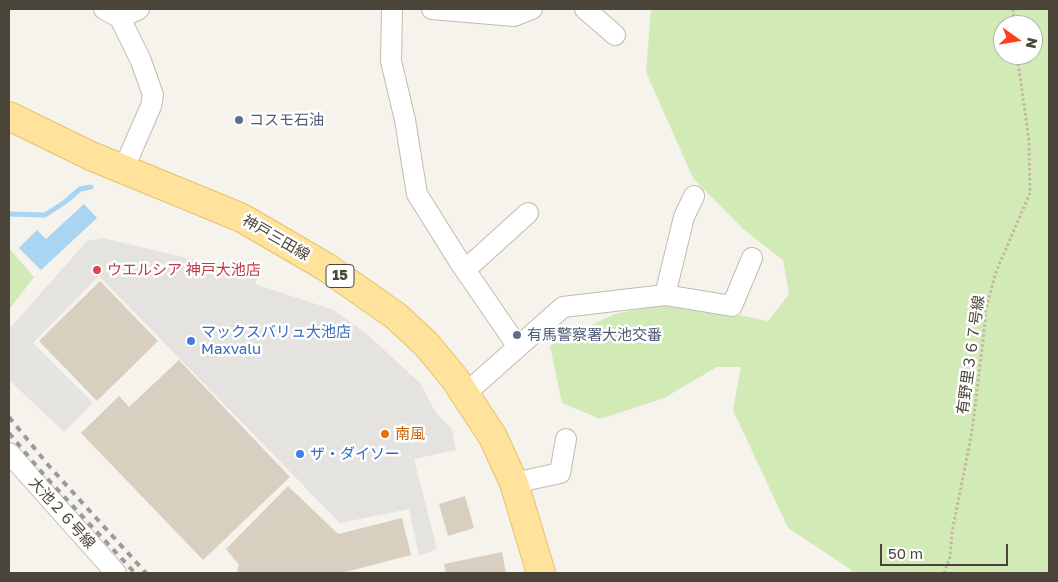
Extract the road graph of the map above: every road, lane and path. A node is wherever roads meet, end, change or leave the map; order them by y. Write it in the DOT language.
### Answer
graph roads {
  1 [pos="139,9"];
  2 [pos="392,9"];
  3 [pos="432,9"];
  4 [pos="532,9"];
  5 [pos="585,9"];
  6 [pos="112,14"];
  7 [pos="615,35"];
  8 [pos="1018,65"];
  9 [pos="9,116"];
  10 [pos="124,168"];
  11 [pos="694,196"];
  12 [pos="528,213"];
  13 [pos="752,258"];
  14 [pos="465,270"];
  15 [pos="665,295"];
  16 [pos="518,347"];
  17 [pos="465,394"];
  18 [pos="566,439"];
  19 [pos="9,453"];
  20 [pos="514,484"];
  21 [pos="116,573"];
  22 [pos="541,573"];
  23 [pos="944,573"];
  1 -- 6 [label="street"];
  2 -- 14 [label="street"];
  3 -- 4 [label="street"];
  5 -- 7 [label="street"];
  6 -- 10 [label="street"];
  8 -- 23 [label="path, 有野里３６７号線"];
  9 -- 10 [label="main road, 神戸三田線 / 15"];
  10 -- 17 [label="main road, 神戸三田線 / 15"];
  11 -- 15 [label="street"];
  12 -- 14 [label="street"];
  13 -- 15 [label="street"];
  14 -- 16 [label="street"];
  15 -- 16 [label="street"];
  16 -- 17 [label="street"];
  17 -- 20 [label="main road, 神戸三田線 / 15"];
  18 -- 20 [label="street"];
  19 -- 21 [label="street, 大池２６号線"];
  20 -- 22 [label="main road, 神戸三田線 / 15"];
}
